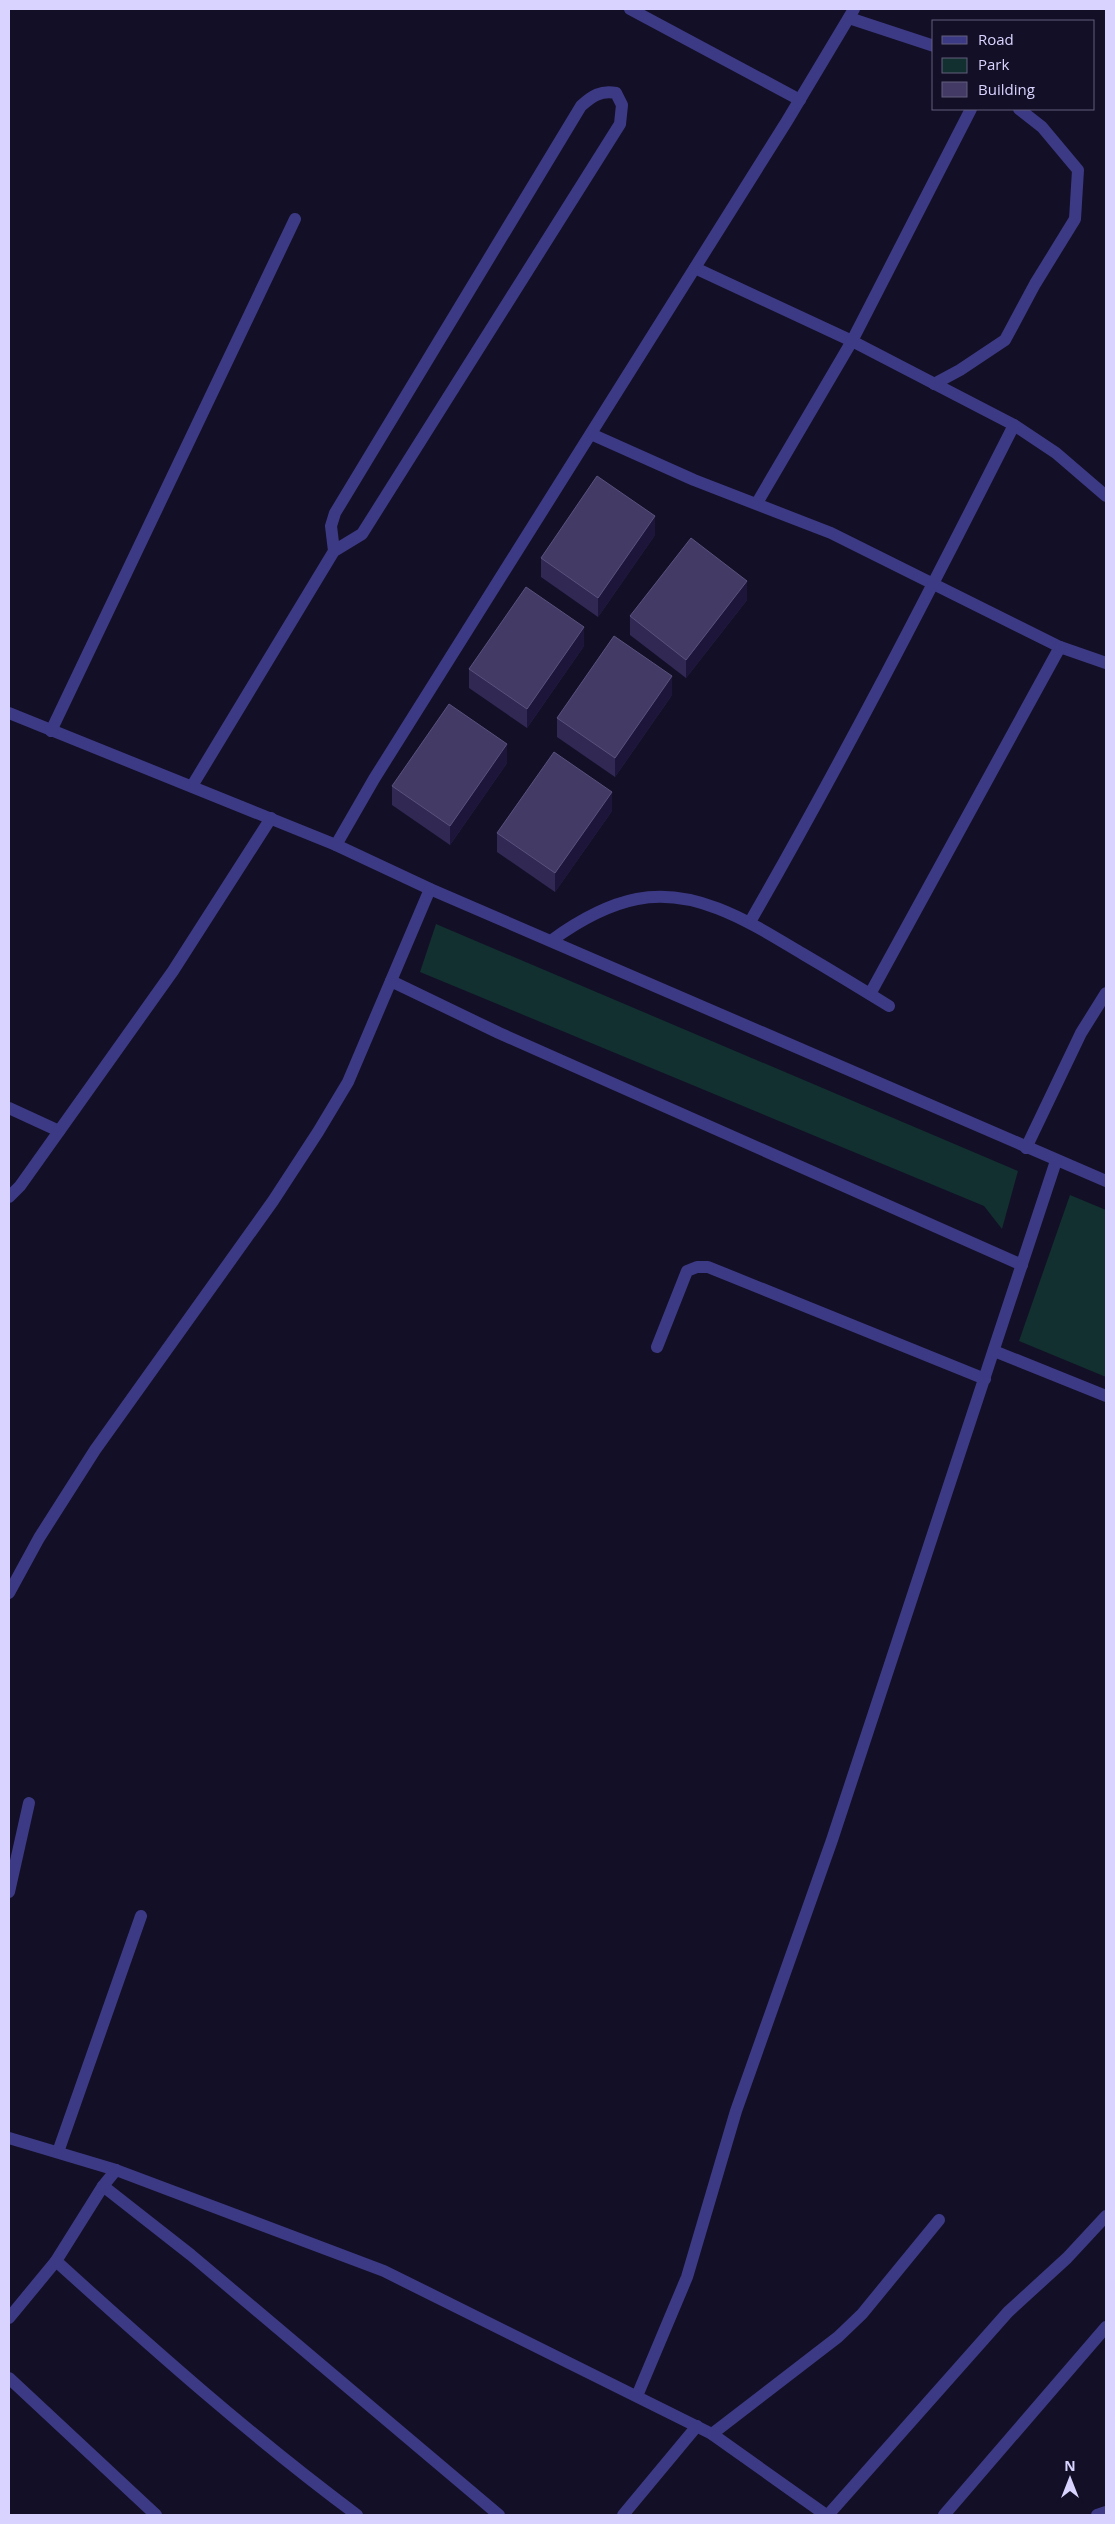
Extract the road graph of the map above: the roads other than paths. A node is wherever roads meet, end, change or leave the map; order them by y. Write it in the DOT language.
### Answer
graph roads {
  1 [pos="630,9"];
  2 [pos="851,14"];
  3 [pos="932,45"];
  4 [pos="800,100"];
  5 [pos="970,110"];
  6 [pos="1020,110"];
  7 [pos="295,220"];
  8 [pos="696,268"];
  9 [pos="852,341"];
  10 [pos="934,384"];
  11 [pos="1014,425"];
  12 [pos="591,434"];
  13 [pos="1106,496"];
  14 [pos="757,503"];
  15 [pos="334,551"];
  16 [pos="935,582"];
  17 [pos="1060,647"];
  18 [pos="1106,662"];
  19 [pos="9,713"];
  20 [pos="51,731"];
  21 [pos="192,786"];
  22 [pos="271,818"];
  23 [pos="336,845"];
  24 [pos="430,889"];
  25 [pos="750,922"];
  26 [pos="552,940"];
  27 [pos="391,981"];
  28 [pos="1106,993"];
  29 [pos="870,994"];
  30 [pos="889,1006"];
  31 [pos="9,1108"];
  32 [pos="59,1131"];
  33 [pos="1026,1148"];
  34 [pos="1056,1161"];
  35 [pos="1106,1181"];
  36 [pos="9,1197"];
  37 [pos="1022,1265"];
  38 [pos="657,1347"];
  39 [pos="994,1351"];
  40 [pos="984,1379"];
  41 [pos="1106,1396"];
  42 [pos="9,1593"];
  43 [pos="29,1803"];
  44 [pos="9,1892"];
  45 [pos="141,1916"];
  46 [pos="9,2138"];
  47 [pos="58,2152"];
  48 [pos="116,2170"];
  49 [pos="103,2186"];
  50 [pos="1106,2216"];
  51 [pos="939,2220"];
  52 [pos="56,2261"];
  53 [pos="9,2318"];
  54 [pos="1106,2328"];
  55 [pos="9,2378"];
  56 [pos="637,2396"];
  57 [pos="697,2426"];
  58 [pos="712,2434"];
  59 [pos="1106,2512"];
  60 [pos="156,2515"];
  61 [pos="357,2515"];
  62 [pos="499,2515"];
  63 [pos="623,2515"];
  64 [pos="827,2515"];
  65 [pos="944,2515"];
  66 [pos="1097,2515"];
  1 -- 4 [label="street"];
  2 -- 3 [label="street"];
  2 -- 4 [label="street"];
  4 -- 8 [label="street"];
  5 -- 9 [label="street"];
  6 -- 10 [label="street"];
  7 -- 20 [label="street"];
  8 -- 9 [label="street"];
  8 -- 12 [label="street"];
  9 -- 10 [label="street"];
  9 -- 14 [label="street"];
  10 -- 11 [label="street"];
  11 -- 13 [label="street"];
  11 -- 16 [label="street"];
  12 -- 14 [label="street"];
  12 -- 23 [label="street"];
  14 -- 16 [label="street"];
  15 -- 15 [label="street"];
  15 -- 21 [label="street"];
  16 -- 17 [label="street"];
  16 -- 25 [label="street"];
  17 -- 18 [label="street"];
  17 -- 29 [label="street"];
  19 -- 20 [label="street"];
  20 -- 21 [label="street"];
  21 -- 22 [label="street"];
  22 -- 23 [label="street"];
  22 -- 32 [label="street"];
  23 -- 24 [label="street"];
  24 -- 26 [label="street"];
  24 -- 27 [label="street"];
  25 -- 26 [label="street"];
  25 -- 29 [label="street"];
  26 -- 33 [label="street"];
  27 -- 37 [label="street"];
  27 -- 42 [label="street"];
  28 -- 33 [label="street"];
  29 -- 30 [label="street"];
  31 -- 32 [label="street"];
  32 -- 36 [label="street"];
  33 -- 34 [label="street"];
  34 -- 35 [label="street"];
  34 -- 37 [label="street"];
  37 -- 39 [label="street"];
  38 -- 40 [label="street"];
  39 -- 40 [label="street"];
  39 -- 41 [label="street"];
  40 -- 56 [label="street"];
  43 -- 44 [label="street"];
  45 -- 47 [label="street"];
  46 -- 47 [label="street"];
  47 -- 48 [label="street"];
  48 -- 49 [label="street"];
  48 -- 56 [label="street"];
  49 -- 52 [label="street"];
  49 -- 62 [label="street"];
  50 -- 64 [label="street"];
  51 -- 58 [label="street"];
  52 -- 53 [label="street"];
  52 -- 61 [label="street"];
  54 -- 65 [label="street"];
  55 -- 60 [label="street"];
  56 -- 57 [label="street"];
  57 -- 58 [label="street"];
  57 -- 63 [label="street"];
  58 -- 64 [label="street"];
  59 -- 66 [label="street"];
}
